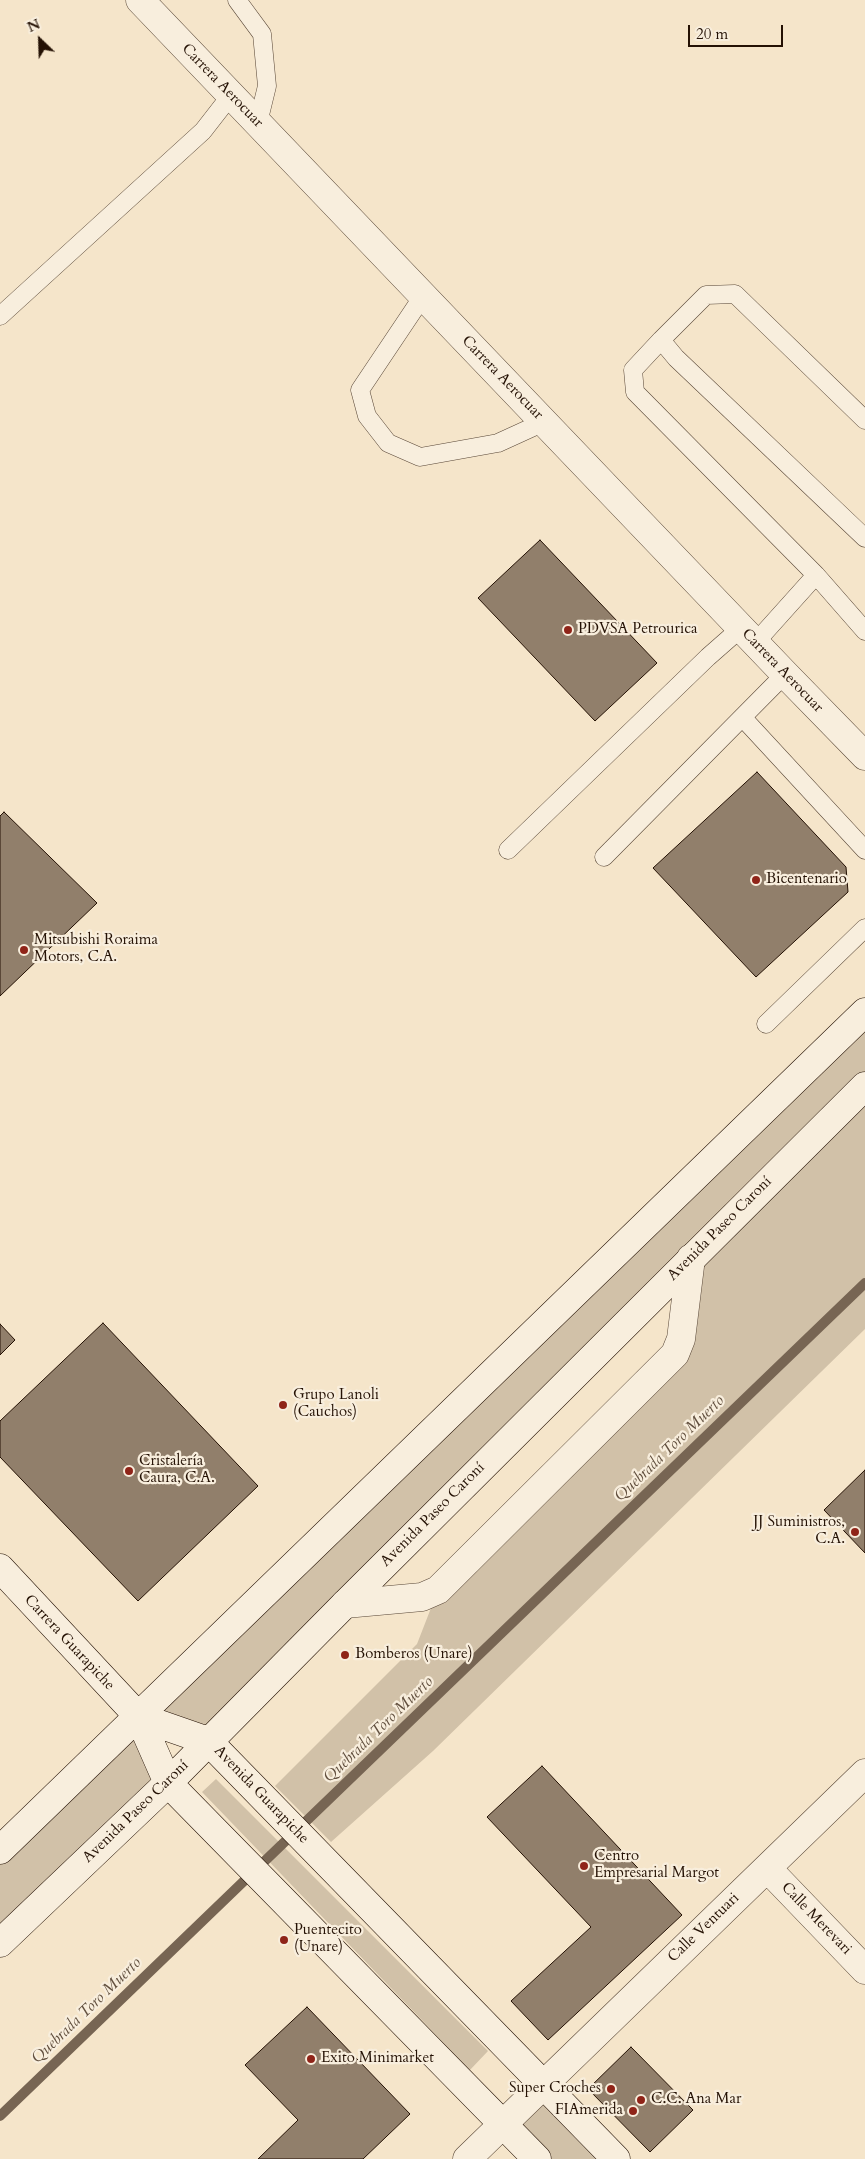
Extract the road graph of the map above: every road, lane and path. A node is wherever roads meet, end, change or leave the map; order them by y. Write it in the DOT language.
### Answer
graph roads {
  1 [pos="140,0"];
  2 [pos="237,0"];
  3 [pos="232,96"];
  4 [pos="258,123"];
  5 [pos="423,296"];
  6 [pos="0,316"];
  7 [pos="661,340"];
  8 [pos="865,420"];
  9 [pos="544,422"];
  10 [pos="865,538"];
  11 [pos="816,575"];
  12 [pos="865,631"];
  13 [pos="748,636"];
  14 [pos="785,674"];
  15 [pos="743,718"];
  16 [pos="865,756"];
  17 [pos="508,850"];
  18 [pos="865,850"];
  19 [pos="604,857"];
  20 [pos="865,928"];
  21 [pos="865,1012"];
  22 [pos="766,1024"];
  23 [pos="865,1086"];
  24 [pos="691,1258"];
  25 [pos="0,1568"];
  26 [pos="344,1604"];
  27 [pos="139,1717"];
  28 [pos="208,1741"];
  29 [pos="865,1773"];
  30 [pos="168,1783"];
  31 [pos="0,1850"];
  32 [pos="767,1868"];
  33 [pos="0,1943"];
  34 [pos="865,1970"];
  35 [pos="543,2084"];
  36 [pos="503,2124"];
  37 [pos="467,2159"];
  38 [pos="537,2159"];
  39 [pos="616,2159"];
  1 -- 3 [label="street, Carrera Aerocuar"];
  2 -- 4 [label="lane"];
  3 -- 4 [label="street, Carrera Aerocuar"];
  3 -- 6 [label="lane"];
  4 -- 5 [label="street, Carrera Aerocuar"];
  5 -- 9 [label="street, Carrera Aerocuar"];
  5 -- 9 [label="lane"];
  7 -- 8 [label="lane"];
  7 -- 10 [label="lane"];
  7 -- 11 [label="lane"];
  9 -- 13 [label="street, Carrera Aerocuar"];
  11 -- 12 [label="lane"];
  11 -- 13 [label="lane"];
  13 -- 14 [label="street, Carrera Aerocuar"];
  13 -- 17 [label="lane"];
  14 -- 15 [label="lane"];
  14 -- 16 [label="street, Carrera Aerocuar"];
  15 -- 18 [label="lane"];
  15 -- 19 [label="lane"];
  20 -- 22 [label="lane"];
  21 -- 27 [label="street"];
  23 -- 24 [label="street, Avenida Paseo Caroní"];
  24 -- 26 [label="street, Avenida Paseo Caroní"];
  24 -- 26 [label="street"];
  25 -- 27 [label="street, Carrera Guarapiche"];
  26 -- 28 [label="street, Avenida Paseo Caroní"];
  27 -- 28 [label="street, Avenida Guarapiche"];
  27 -- 30 [label="street"];
  27 -- 31 [label="street"];
  28 -- 30 [label="street, Avenida Paseo Caroní"];
  28 -- 35 [label="street, Avenida Guarapiche"];
  29 -- 32 [label="street, Calle Ventuari"];
  30 -- 33 [label="street, Avenida Paseo Caroní"];
  30 -- 36 [label="street"];
  32 -- 34 [label="street, Calle Merevari"];
  32 -- 35 [label="street, Calle Ventuari"];
  35 -- 36 [label="street, Calle Ventuari"];
  35 -- 39 [label="street, Avenida Guarapiche"];
  36 -- 37 [label="street, Calle Ventuari"];
  36 -- 38 [label="street"];
}
